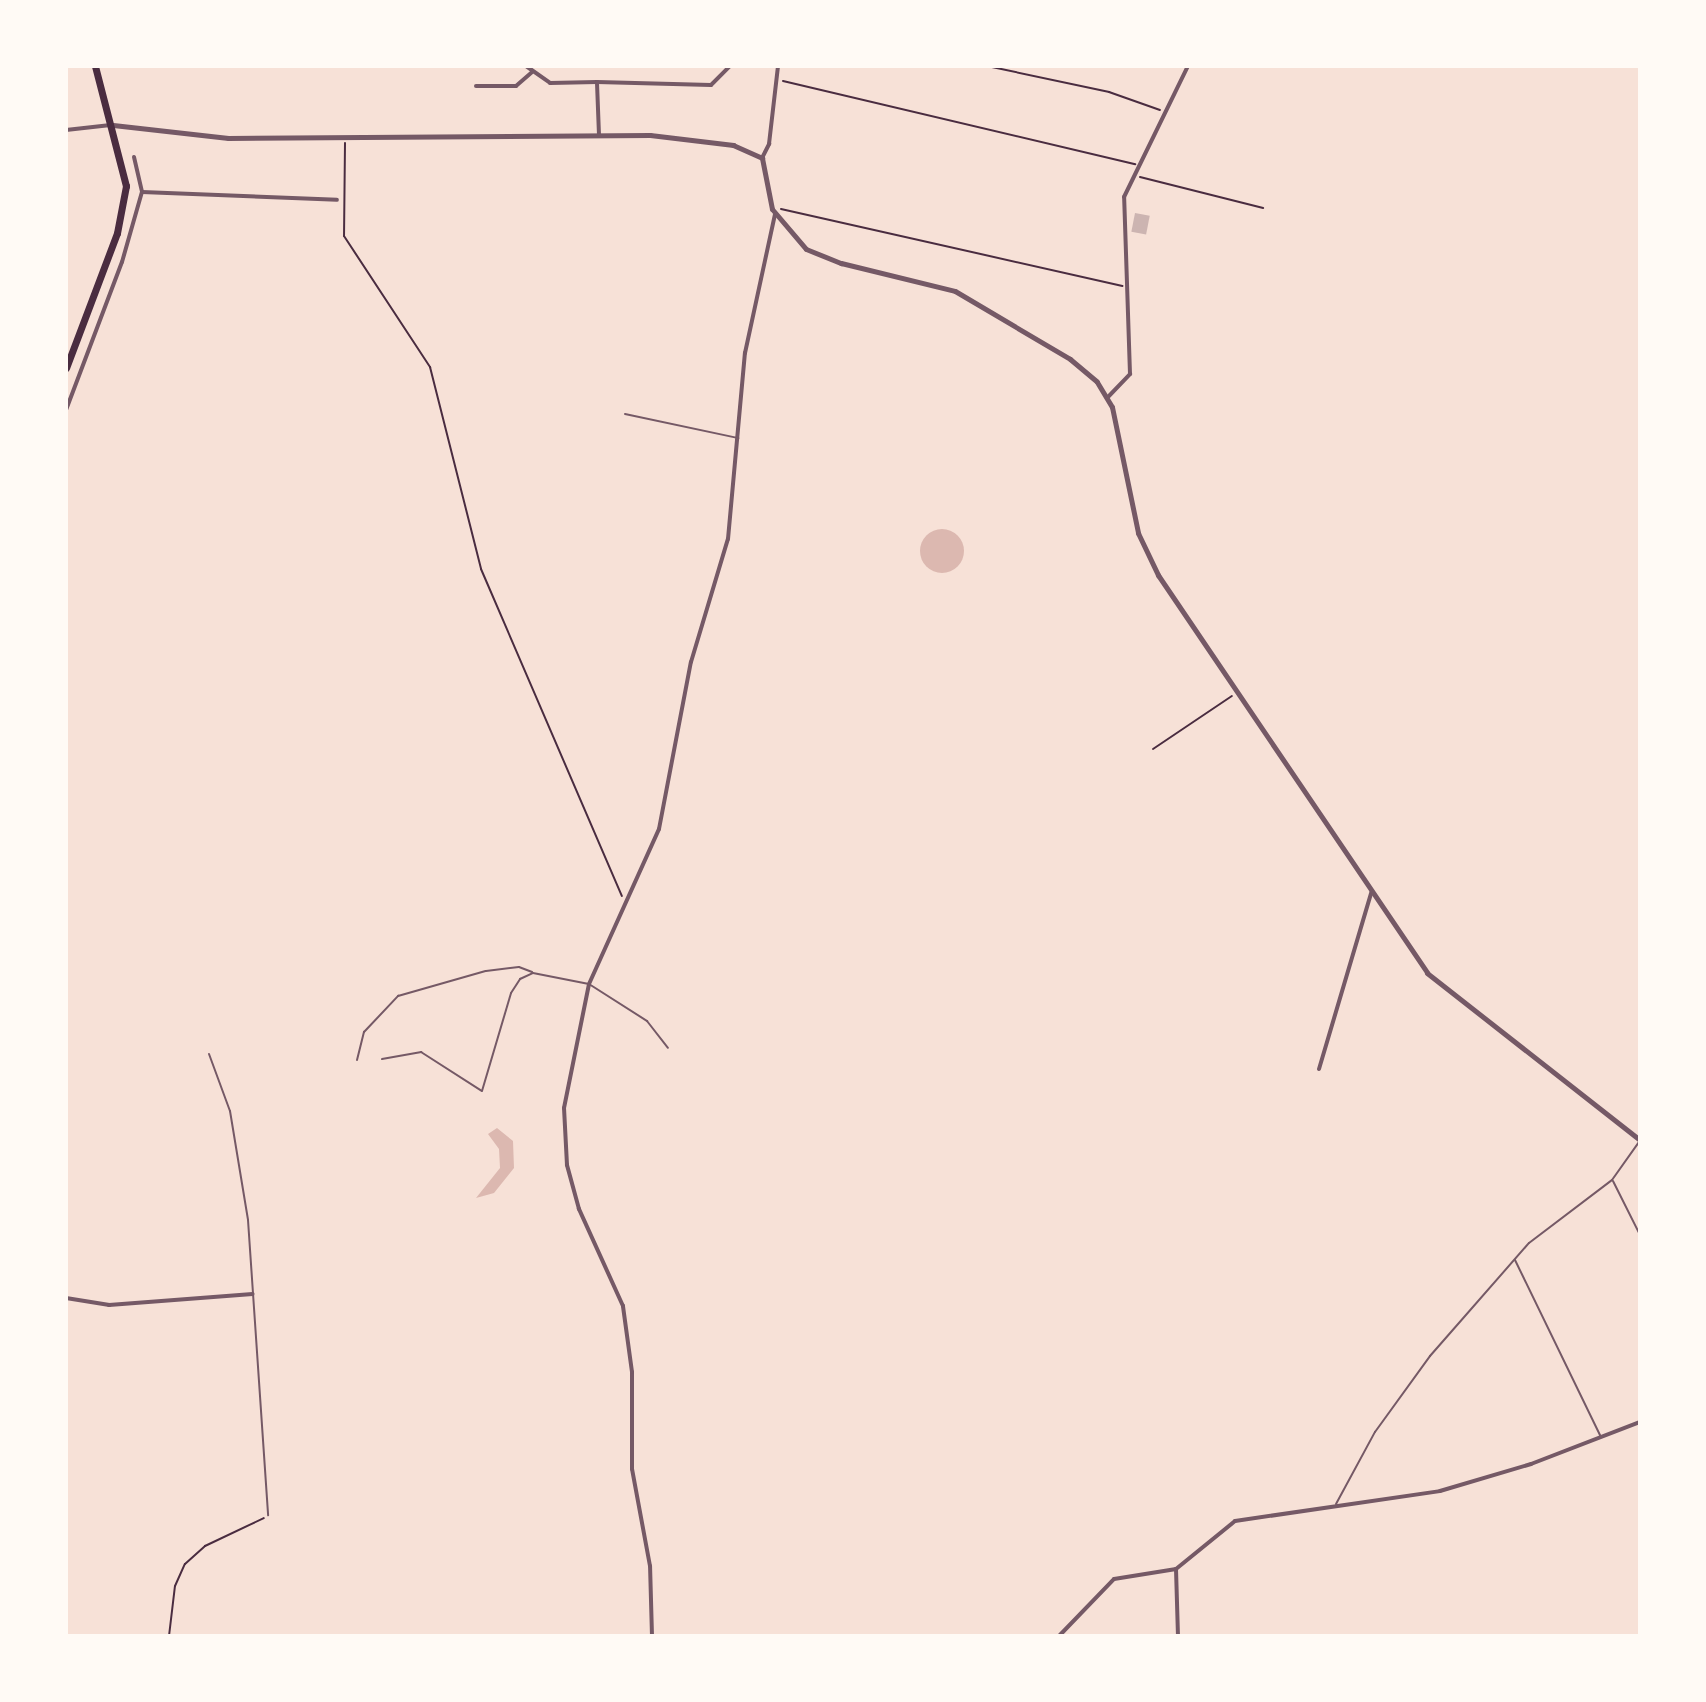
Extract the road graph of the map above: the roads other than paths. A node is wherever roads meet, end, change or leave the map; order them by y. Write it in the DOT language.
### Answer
graph roads {
  1 [pos="95,66"];
  2 [pos="526,66"];
  3 [pos="730,66"];
  4 [pos="778,66"];
  5 [pos="1188,66"];
  6 [pos="532,72"];
  7 [pos="597,82"];
  8 [pos="476,86"];
  9 [pos="113,125"];
  10 [pos="66,130"];
  11 [pos="599,135"];
  12 [pos="134,157"];
  13 [pos="762,158"];
  14 [pos="142,192"];
  15 [pos="337,200"];
  16 [pos="774,212"];
  17 [pos="85,319"];
  18 [pos="99,320"];
  19 [pos="66,368"];
  20 [pos="1108,397"];
  21 [pos="66,410"];
  22 [pos="625,414"];
  23 [pos="739,438"];
  24 [pos="1371,893"];
  25 [pos="533,973"];
  26 [pos="589,984"];
  27 [pos="668,1048"];
  28 [pos="209,1054"];
  29 [pos="382,1059"];
  30 [pos="357,1060"];
  31 [pos="1319,1069"];
  32 [pos="1640,1140"];
  33 [pos="1612,1180"];
  34 [pos="1640,1235"];
  35 [pos="1515,1260"];
  36 [pos="253,1294"];
  37 [pos="66,1298"];
  38 [pos="1640,1422"];
  39 [pos="1601,1438"];
  40 [pos="1334,1508"];
  41 [pos="268,1515"];
  42 [pos="1176,1569"];
  43 [pos="652,1636"];
  44 [pos="1059,1636"];
  45 [pos="1178,1636"];
  1 -- 9 [label="main road"];
  2 -- 6 [label="street"];
  3 -- 7 [label="street"];
  4 -- 13 [label="street"];
  5 -- 20 [label="street"];
  6 -- 7 [label="street"];
  6 -- 8 [label="street"];
  7 -- 11 [label="street"];
  9 -- 10 [label="street"];
  9 -- 11 [label="street"];
  9 -- 17 [label="main road"];
  11 -- 13 [label="street"];
  12 -- 14 [label="street"];
  13 -- 16 [label="street"];
  14 -- 15 [label="street"];
  14 -- 18 [label="street"];
  16 -- 20 [label="street"];
  16 -- 23 [label="street"];
  17 -- 18 [label="street"];
  17 -- 19 [label="main road"];
  18 -- 21 [label="street"];
  20 -- 24 [label="street"];
  22 -- 23 [label="lane"];
  23 -- 26 [label="street"];
  24 -- 31 [label="street"];
  24 -- 32 [label="street"];
  25 -- 26 [label="lane"];
  25 -- 29 [label="lane"];
  25 -- 30 [label="lane"];
  26 -- 27 [label="lane"];
  26 -- 43 [label="street"];
  28 -- 36 [label="lane"];
  32 -- 33 [label="lane"];
  33 -- 34 [label="lane"];
  33 -- 35 [label="lane"];
  35 -- 39 [label="lane"];
  35 -- 40 [label="lane"];
  36 -- 37 [label="street"];
  36 -- 41 [label="lane"];
  38 -- 39 [label="street"];
  39 -- 40 [label="street"];
  40 -- 42 [label="street"];
  42 -- 44 [label="street"];
  42 -- 45 [label="street"];
}
